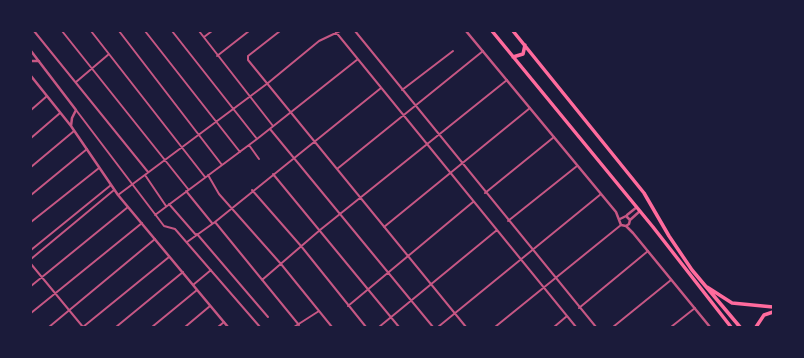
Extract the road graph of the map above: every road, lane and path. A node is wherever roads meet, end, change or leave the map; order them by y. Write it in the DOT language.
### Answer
graph roads {
  1 [pos="34,31"];
  2 [pos="62,31"];
  3 [pos="91,31"];
  4 [pos="119,31"];
  5 [pos="145,31"];
  6 [pos="172,31"];
  7 [pos="199,31"];
  8 [pos="212,31"];
  9 [pos="249,31"];
  10 [pos="280,31"];
  11 [pos="340,31"];
  12 [pos="355,31"];
  13 [pos="466,31"];
  14 [pos="492,31"];
  15 [pos="513,31"];
  16 [pos="335,32"];
  17 [pos="204,37"];
  18 [pos="525,45"];
  19 [pos="31,51"];
  20 [pos="453,51"];
  21 [pos="483,51"];
  22 [pos="109,54"];
  23 [pos="217,56"];
  24 [pos="513,57"];
  25 [pos="358,59"];
  26 [pos="31,61"];
  27 [pos="39,62"];
  28 [pos="92,68"];
  29 [pos="31,76"];
  30 [pos="34,80"];
  31 [pos="507,80"];
  32 [pos="31,82"];
  33 [pos="76,82"];
  34 [pos="268,83"];
  35 [pos="381,88"];
  36 [pos="402,90"];
  37 [pos="47,96"];
  38 [pos="249,97"];
  39 [pos="416,106"];
  40 [pos="530,108"];
  41 [pos="232,109"];
  42 [pos="31,110"];
  43 [pos="76,110"];
  44 [pos="60,113"];
  45 [pos="290,113"];
  46 [pos="404,115"];
  47 [pos="72,118"];
  48 [pos="66,120"];
  49 [pos="216,122"];
  50 [pos="72,126"];
  51 [pos="273,126"];
  52 [pos="270,129"];
  53 [pos="74,131"];
  54 [pos="199,134"];
  55 [pos="439,135"];
  56 [pos="554,137"];
  57 [pos="31,138"];
  58 [pos="257,139"];
  59 [pos="314,141"];
  60 [pos="427,144"];
  61 [pos="249,145"];
  62 [pos="182,147"];
  63 [pos="87,148"];
  64 [pos="240,152"];
  65 [pos="293,158"];
  66 [pos="166,159"];
  67 [pos="259,159"];
  68 [pos="462,164"];
  69 [pos="222,165"];
  70 [pos="578,166"];
  71 [pos="31,167"];
  72 [pos="99,168"];
  73 [pos="337,169"];
  74 [pos="148,172"];
  75 [pos="451,173"];
  76 [pos="273,174"];
  77 [pos="145,175"];
  78 [pos="208,175"];
  79 [pos="205,177"];
  80 [pos="111,185"];
  81 [pos="131,185"];
  82 [pos="188,189"];
  83 [pos="114,190"];
  84 [pos="252,190"];
  85 [pos="186,191"];
  86 [pos="486,193"];
  87 [pos="601,194"];
  88 [pos="31,195"];
  89 [pos="118,195"];
  90 [pos="361,198"];
  91 [pos="473,202"];
  92 [pos="169,204"];
  93 [pos="166,206"];
  94 [pos="128,207"];
  95 [pos="232,207"];
  96 [pos="637,207"];
  97 [pos="640,211"];
  98 [pos="340,214"];
  99 [pos="155,215"];
  100 [pos="626,216"];
  101 [pos="621,218"];
  102 [pos="508,221"];
  103 [pos="31,222"];
  104 [pos="630,222"];
  105 [pos="142,223"];
  106 [pos="214,223"];
  107 [pos="621,225"];
  108 [pos="626,226"];
  109 [pos="384,227"];
  110 [pos="320,230"];
  111 [pos="497,230"];
  112 [pos="633,233"];
  113 [pos="197,235"];
  114 [pos="155,239"];
  115 [pos="187,242"];
  116 [pos="301,246"];
  117 [pos="31,250"];
  118 [pos="532,250"];
  119 [pos="648,251"];
  120 [pos="169,256"];
  121 [pos="408,256"];
  122 [pos="31,259"];
  123 [pos="521,259"];
  124 [pos="31,264"];
  125 [pos="281,264"];
  126 [pos="211,270"];
  127 [pos="183,272"];
  128 [pos="388,272"];
  129 [pos="42,277"];
  130 [pos="556,279"];
  131 [pos="672,279"];
  132 [pos="262,280"];
  133 [pos="702,284"];
  134 [pos="193,285"];
  135 [pos="432,285"];
  136 [pos="31,286"];
  137 [pos="544,288"];
  138 [pos="368,289"];
  139 [pos="197,290"];
  140 [pos="55,294"];
  141 [pos="412,301"];
  142 [pos="211,306"];
  143 [pos="348,306"];
  144 [pos="773,307"];
  145 [pos="579,308"];
  146 [pos="695,308"];
  147 [pos="69,310"];
  148 [pos="319,311"];
  149 [pos="773,312"];
  150 [pos="455,313"];
  151 [pos="31,314"];
  152 [pos="567,316"];
  153 [pos="268,317"];
  154 [pos="391,318"];
  155 [pos="224,322"];
  156 [pos="299,325"];
  157 [pos="49,327"];
  158 [pos="83,327"];
  159 [pos="116,327"];
  160 [pos="152,327"];
  161 [pos="185,327"];
  162 [pos="218,327"];
  163 [pos="228,327"];
  164 [pos="260,327"];
  165 [pos="294,327"];
  166 [pos="331,327"];
  167 [pos="366,327"];
  168 [pos="379,327"];
  169 [pos="399,327"];
  170 [pos="433,327"];
  171 [pos="438,327"];
  172 [pos="466,327"];
  173 [pos="495,327"];
  174 [pos="554,327"];
  175 [pos="576,327"];
  176 [pos="596,327"];
  177 [pos="613,327"];
  178 [pos="671,327"];
  179 [pos="710,327"];
  180 [pos="731,327"];
  181 [pos="740,327"];
  182 [pos="756,327"];
  1 -- 33 [label="street"];
  2 -- 28 [label="street"];
  3 -- 22 [label="street"];
  4 -- 54 [label="street"];
  5 -- 49 [label="street"];
  6 -- 41 [label="street"];
  7 -- 17 [label="street"];
  8 -- 17 [label="street"];
  9 -- 23 [label="street"];
  10 -- 34 [label="street"];
  11 -- 16 [label="street"];
  12 -- 36 [label="street"];
  13 -- 21 [label="street"];
  14 -- 24 [label="main road"];
  15 -- 18 [label="main road"];
  16 -- 25 [label="street"];
  16 -- 34 [label="street"];
  17 -- 23 [label="street"];
  18 -- 24 [label="main road"];
  18 -- 133 [label="main road"];
  19 -- 27 [label="street"];
  20 -- 36 [label="street"];
  21 -- 31 [label="street"];
  21 -- 39 [label="street"];
  22 -- 28 [label="street"];
  22 -- 62 [label="street"];
  23 -- 38 [label="street"];
  24 -- 96 [label="main road"];
  25 -- 35 [label="street"];
  25 -- 45 [label="street"];
  26 -- 27 [label="street"];
  27 -- 43 [label="street"];
  28 -- 33 [label="street"];
  28 -- 66 [label="street"];
  29 -- 30 [label="street"];
  30 -- 32 [label="street"];
  30 -- 37 [label="street"];
  31 -- 40 [label="street"];
  31 -- 55 [label="street"];
  33 -- 74 [label="street"];
  34 -- 38 [label="street"];
  34 -- 45 [label="street"];
  35 -- 46 [label="street"];
  35 -- 59 [label="street"];
  36 -- 39 [label="street"];
  37 -- 42 [label="street"];
  37 -- 44 [label="street"];
  38 -- 41 [label="street"];
  38 -- 51 [label="street"];
  39 -- 46 [label="street"];
  39 -- 55 [label="street"];
  40 -- 56 [label="street"];
  40 -- 68 [label="street"];
  41 -- 49 [label="street"];
  41 -- 58 [label="street"];
  43 -- 47 [label="street"];
  43 -- 81 [label="street"];
  44 -- 48 [label="street"];
  44 -- 57 [label="street"];
  45 -- 51 [label="street"];
  45 -- 59 [label="street"];
  46 -- 60 [label="street"];
  46 -- 73 [label="street"];
  47 -- 48 [label="street"];
  47 -- 50 [label="street"];
  48 -- 50 [label="street"];
  49 -- 54 [label="street"];
  49 -- 64 [label="street"];
  50 -- 53 [label="street"];
  51 -- 52 [label="street"];
  52 -- 58 [label="street"];
  52 -- 65 [label="street"];
  53 -- 63 [label="street"];
  53 -- 71 [label="street"];
  54 -- 62 [label="street"];
  54 -- 69 [label="street"];
  55 -- 60 [label="street"];
  55 -- 68 [label="street"];
  56 -- 70 [label="street"];
  56 -- 86 [label="street"];
  58 -- 61 [label="street"];
  59 -- 65 [label="street"];
  59 -- 73 [label="street"];
  60 -- 75 [label="street"];
  60 -- 90 [label="street"];
  61 -- 64 [label="street"];
  61 -- 67 [label="street"];
  62 -- 66 [label="street"];
  62 -- 79 [label="street"];
  63 -- 72 [label="street"];
  63 -- 88 [label="street"];
  64 -- 69 [label="street"];
  65 -- 76 [label="street"];
  65 -- 98 [label="street"];
  66 -- 74 [label="street"];
  66 -- 82 [label="street"];
  68 -- 75 [label="street"];
  68 -- 86 [label="street"];
  69 -- 78 [label="street"];
  70 -- 87 [label="street"];
  70 -- 102 [label="street"];
  72 -- 80 [label="street"];
  72 -- 103 [label="street"];
  73 -- 90 [label="street"];
  74 -- 77 [label="street"];
  75 -- 91 [label="street"];
  75 -- 109 [label="street"];
  76 -- 84 [label="street"];
  76 -- 110 [label="street"];
  77 -- 81 [label="street"];
  77 -- 93 [label="street"];
  78 -- 79 [label="street"];
  78 -- 95 [label="street"];
  79 -- 82 [label="street"];
  80 -- 83 [label="street"];
  80 -- 117 [label="street"];
  81 -- 89 [label="street"];
  81 -- 99 [label="street"];
  82 -- 85 [label="street"];
  83 -- 89 [label="street"];
  83 -- 122 [label="street"];
  84 -- 95 [label="street"];
  84 -- 116 [label="street"];
  85 -- 92 [label="street"];
  85 -- 106 [label="street"];
  86 -- 102 [label="street"];
  87 -- 101 [label="street"];
  87 -- 118 [label="street"];
  89 -- 94 [label="street"];
  90 -- 98 [label="street"];
  90 -- 109 [label="street"];
  91 -- 111 [label="street"];
  91 -- 121 [label="street"];
  92 -- 93 [label="street"];
  92 -- 113 [label="street"];
  93 -- 99 [label="street"];
  94 -- 105 [label="street"];
  94 -- 129 [label="street"];
  95 -- 106 [label="street"];
  95 -- 125 [label="street"];
  96 -- 97 [label="main road"];
  96 -- 100 [label="street"];
  97 -- 104 [label="street"];
  97 -- 180 [label="main road"];
  98 -- 110 [label="street"];
  98 -- 128 [label="street"];
  99 -- 115 [label="street"];
  100 -- 101 [label="street"];
  100 -- 104 [label="street"];
  101 -- 107 [label="street"];
  102 -- 118 [label="street"];
  104 -- 108 [label="street"];
  104 -- 112 [label="street"];
  105 -- 114 [label="street"];
  105 -- 140 [label="street"];
  106 -- 113 [label="street"];
  106 -- 132 [label="street"];
  107 -- 108 [label="street"];
  107 -- 130 [label="street"];
  108 -- 112 [label="street"];
  109 -- 121 [label="street"];
  110 -- 116 [label="street"];
  110 -- 138 [label="street"];
  111 -- 123 [label="street"];
  111 -- 135 [label="street"];
  112 -- 119 [label="street"];
  113 -- 115 [label="street"];
  113 -- 153 [label="street"];
  114 -- 120 [label="street"];
  114 -- 147 [label="street"];
  115 -- 126 [label="street"];
  116 -- 125 [label="street"];
  116 -- 143 [label="street"];
  118 -- 123 [label="street"];
  118 -- 130 [label="street"];
  119 -- 131 [label="street"];
  119 -- 145 [label="street"];
  120 -- 127 [label="street"];
  120 -- 158 [label="street"];
  121 -- 128 [label="street"];
  121 -- 135 [label="street"];
  123 -- 137 [label="street"];
  123 -- 150 [label="street"];
  124 -- 129 [label="street"];
  125 -- 132 [label="street"];
  125 -- 148 [label="street"];
  126 -- 134 [label="street"];
  126 -- 164 [label="street"];
  127 -- 134 [label="street"];
  127 -- 159 [label="street"];
  128 -- 138 [label="street"];
  128 -- 141 [label="street"];
  129 -- 136 [label="street"];
  129 -- 140 [label="street"];
  130 -- 137 [label="street"];
  130 -- 145 [label="street"];
  131 -- 146 [label="street"];
  131 -- 177 [label="street"];
  132 -- 156 [label="street"];
  133 -- 144 [label="main road"];
  133 -- 181 [label="main road"];
  134 -- 139 [label="street"];
  135 -- 141 [label="street"];
  135 -- 150 [label="street"];
  137 -- 152 [label="street"];
  137 -- 173 [label="street"];
  138 -- 143 [label="street"];
  138 -- 154 [label="street"];
  139 -- 142 [label="street"];
  139 -- 160 [label="street"];
  140 -- 147 [label="street"];
  140 -- 151 [label="street"];
  141 -- 154 [label="street"];
  141 -- 170 [label="street"];
  142 -- 155 [label="street"];
  142 -- 161 [label="street"];
  143 -- 167 [label="street"];
  145 -- 176 [label="street"];
  146 -- 178 [label="street"];
  146 -- 179 [label="street"];
  147 -- 157 [label="street"];
  147 -- 158 [label="street"];
  148 -- 156 [label="street"];
  148 -- 166 [label="street"];
  149 -- 182 [label="main road"];
  150 -- 171 [label="street"];
  150 -- 172 [label="street"];
  152 -- 174 [label="street"];
  152 -- 175 [label="street"];
  154 -- 168 [label="street"];
  154 -- 169 [label="street"];
  155 -- 162 [label="street"];
  155 -- 163 [label="street"];
  156 -- 165 [label="street"];
}
